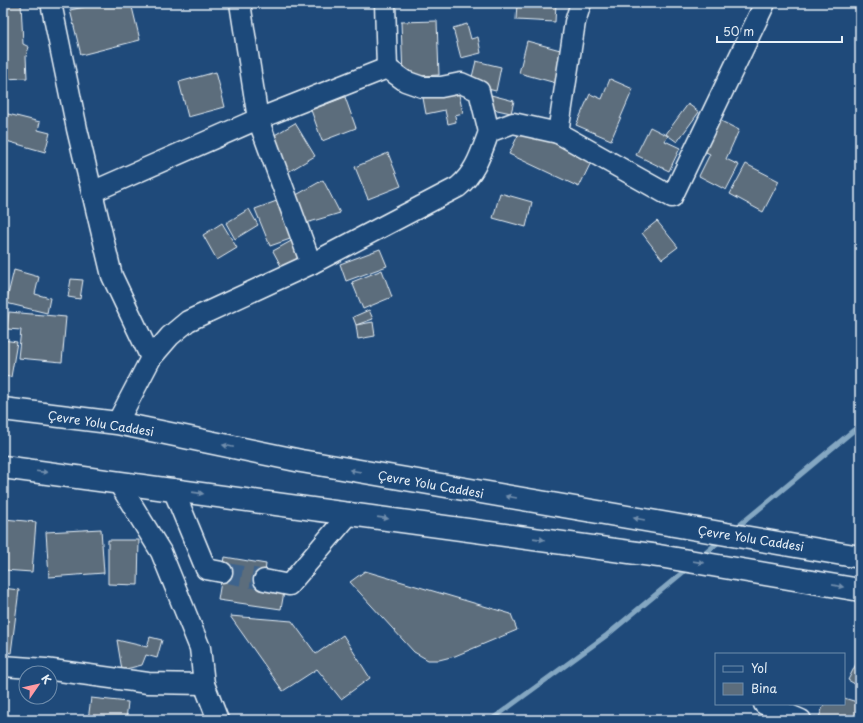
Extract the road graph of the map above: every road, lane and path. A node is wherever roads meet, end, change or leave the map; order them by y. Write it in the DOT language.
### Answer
graph roads {
  1 [pos="51,3"];
  2 [pos="240,3"];
  3 [pos="385,3"];
  4 [pos="581,3"];
  5 [pos="765,3"];
  6 [pos="387,68"];
  7 [pos="258,119"];
  8 [pos="489,132"];
  9 [pos="558,133"];
  10 [pos="92,192"];
  11 [pos="311,264"];
  12 [pos="151,358"];
  13 [pos="3,409"];
  14 [pos="117,423"];
  15 [pos="3,467"];
  16 [pos="118,482"];
  17 [pos="173,489"];
  18 [pos="350,513"];
  19 [pos="860,557"];
  20 [pos="222,572"];
  21 [pos="264,580"];
  22 [pos="860,590"];
  23 [pos="3,666"];
  24 [pos="204,684"];
  25 [pos="766,705"];
  26 [pos="218,720"];
  27 [pos="801,720"];
  1 -- 10 [label="street"];
  2 -- 7 [label="street"];
  3 -- 6 [label="street"];
  4 -- 9 [label="street"];
  5 -- 9 [label="street"];
  6 -- 7 [label="street"];
  6 -- 8 [label="street"];
  7 -- 10 [label="street"];
  7 -- 11 [label="street"];
  8 -- 9 [label="street"];
  8 -- 11 [label="street"];
  10 -- 12 [label="street"];
  11 -- 12 [label="street"];
  12 -- 14 [label="street"];
  13 -- 14 [label="highway, Çevre Yolu Caddesi"];
  19 -- 14 [label="highway, Çevre Yolu Caddesi, one-way"];
  15 -- 16 [label="highway, one-way"];
  16 -- 17 [label="highway"];
  16 -- 24 [label="street"];
  17 -- 18 [label="highway, one-way"];
  17 -- 20 [label="street"];
  18 -- 21 [label="street"];
  18 -- 22 [label="highway, one-way"];
  23 -- 24 [label="street"];
  24 -- 26 [label="street"];
  25 -- 27 [label="street"];
}
